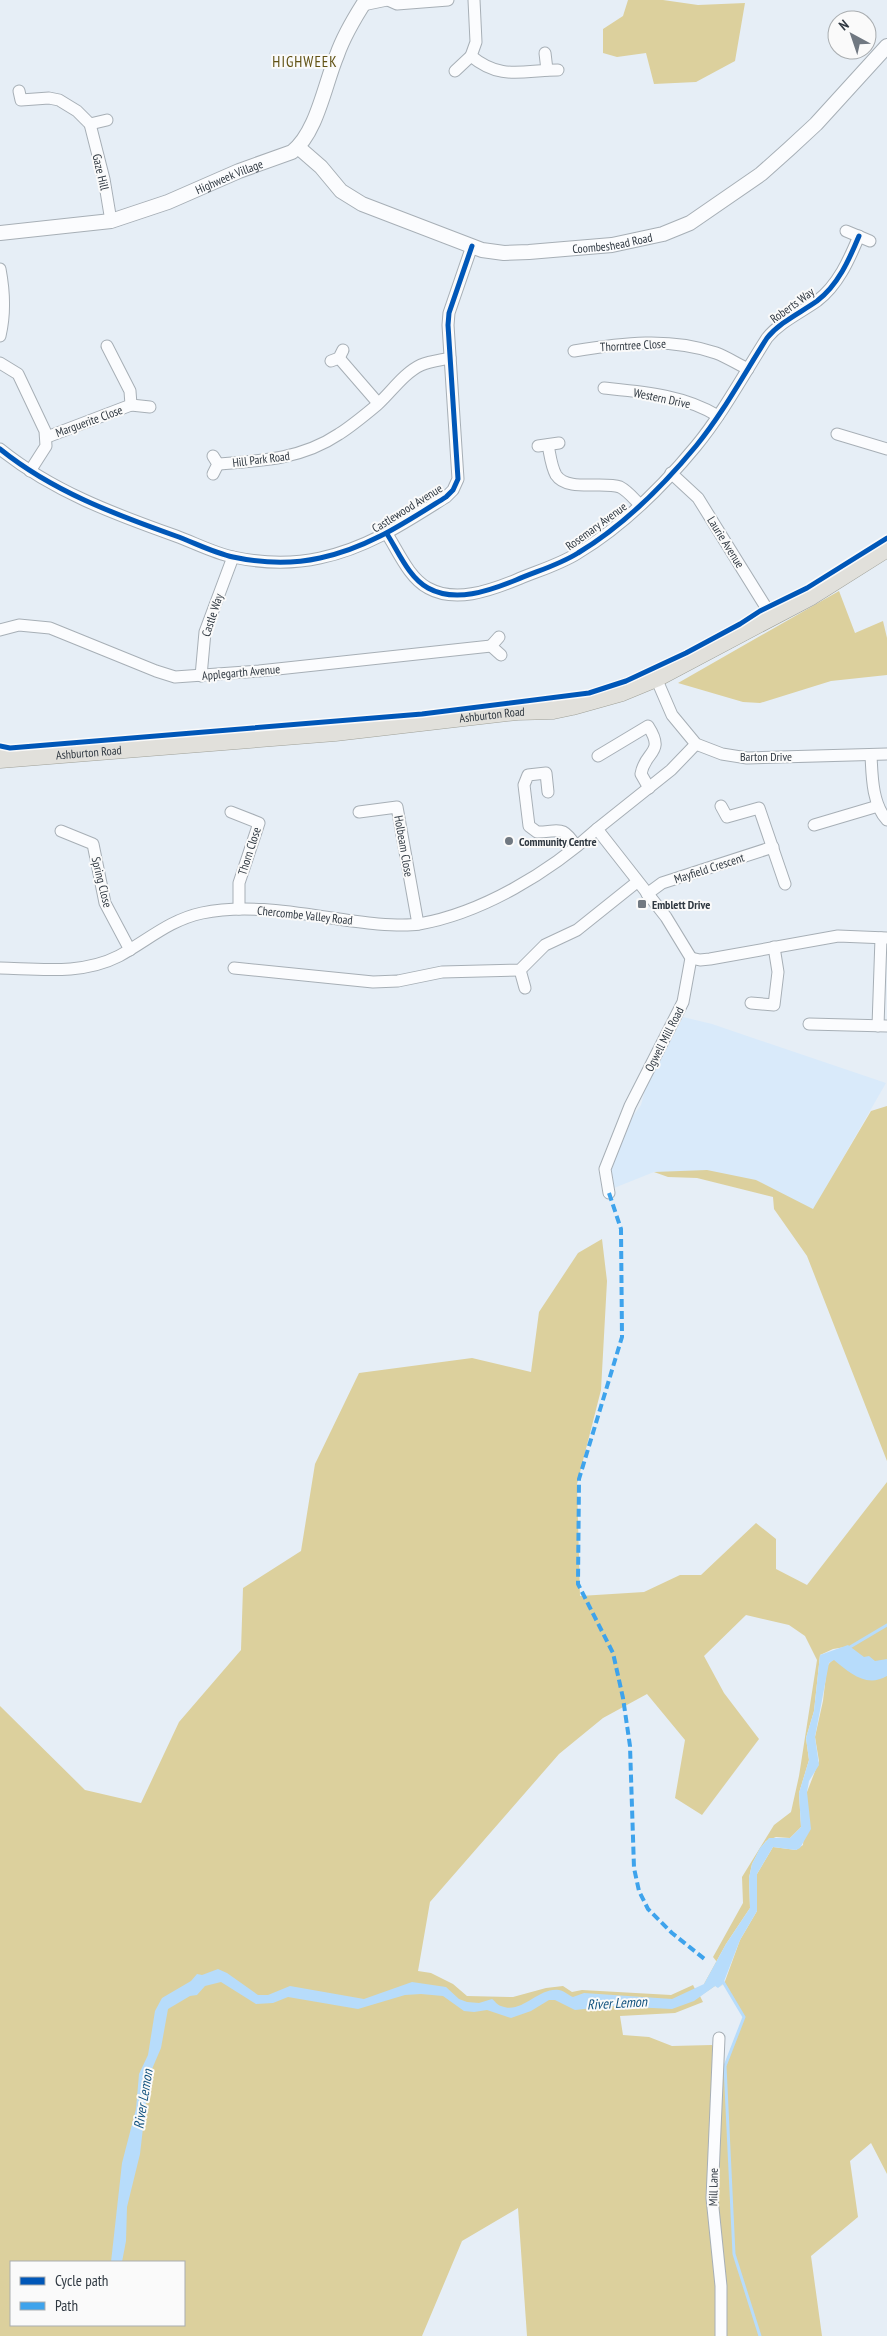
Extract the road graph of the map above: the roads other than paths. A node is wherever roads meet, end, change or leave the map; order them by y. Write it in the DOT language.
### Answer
graph roads {
  1 [pos="388,0"];
  2 [pos="448,0"];
  3 [pos="474,0"];
  4 [pos="364,2"];
  5 [pos="887,46"];
  6 [pos="545,53"];
  7 [pos="471,56"];
  8 [pos="455,71"];
  9 [pos="19,91"];
  10 [pos="107,120"];
  11 [pos="90,124"];
  12 [pos="298,147"];
  13 [pos="111,220"];
  14 [pos="846,231"];
  15 [pos="0,233"];
  16 [pos="859,236"];
  17 [pos="870,241"];
  18 [pos="472,246"];
  19 [pos="0,269"];
  20 [pos="0,336"];
  21 [pos="767,338"];
  22 [pos="107,346"];
  23 [pos="574,351"];
  24 [pos="338,356"];
  25 [pos="450,358"];
  26 [pos="0,363"];
  27 [pos="748,369"];
  28 [pos="604,389"];
  29 [pos="378,404"];
  30 [pos="132,405"];
  31 [pos="150,407"];
  32 [pos="718,416"];
  33 [pos="837,434"];
  34 [pos="47,437"];
  35 [pos="548,445"];
  36 [pos="887,449"];
  37 [pos="0,450"];
  38 [pos="215,465"];
  39 [pos="30,471"];
  40 [pos="671,473"];
  41 [pos="640,506"];
  42 [pos="388,534"];
  43 [pos="887,548"];
  44 [pos="233,557"];
  45 [pos="772,617"];
  46 [pos="0,630"];
  47 [pos="501,655"];
  48 [pos="201,676"];
  49 [pos="656,678"];
  50 [pos="696,744"];
  51 [pos="887,754"];
  52 [pos="871,755"];
  53 [pos="598,756"];
  54 [pos="0,758"];
  55 [pos="649,788"];
  56 [pos="548,792"];
  57 [pos="721,806"];
  58 [pos="878,806"];
  59 [pos="231,812"];
  60 [pos="358,812"];
  61 [pos="887,820"];
  62 [pos="814,826"];
  63 [pos="597,829"];
  64 [pos="61,831"];
  65 [pos="576,846"];
  66 [pos="773,847"];
  67 [pos="637,882"];
  68 [pos="785,884"];
  69 [pos="647,894"];
  70 [pos="239,909"];
  71 [pos="418,924"];
  72 [pos="884,938"];
  73 [pos="774,947"];
  74 [pos="130,950"];
  75 [pos="691,958"];
  76 [pos="0,968"];
  77 [pos="234,968"];
  78 [pos="520,970"];
  79 [pos="524,988"];
  80 [pos="751,1003"];
  81 [pos="836,1012"];
  82 [pos="809,1024"];
  83 [pos="836,1025"];
  84 [pos="883,1026"];
  85 [pos="609,1193"];
  86 [pos="719,2038"];
  87 [pos="721,2336"];
  1 -- 2 [label="street"];
  1 -- 4 [label="street"];
  3 -- 7 [label="street"];
  4 -- 12 [label="street"];
  5 -- 18 [label="street, Coombeshead Road"];
  6 -- 7 [label="street"];
  7 -- 8 [label="street"];
  9 -- 11 [label="street"];
  10 -- 11 [label="street"];
  11 -- 13 [label="street, Gaze Hill"];
  12 -- 13 [label="street, Highweek Village"];
  12 -- 18 [label="street, Coombeshead Road"];
  13 -- 15 [label="street, Highweek Village"];
  14 -- 16 [label="street"];
  16 -- 17 [label="street"];
  16 -- 21 [label="street, Roberts Way"];
  18 -- 25 [label="street, Castlewood Avenue"];
  19 -- 20 [label="street"];
  21 -- 27 [label="street, Rosemary Avenue"];
  22 -- 30 [label="street, Marguerite Close"];
  23 -- 27 [label="street, Thorntree Close"];
  24 -- 29 [label="street"];
  25 -- 29 [label="street, Hill Park Road"];
  25 -- 42 [label="street, Castlewood Avenue"];
  26 -- 34 [label="street"];
  27 -- 32 [label="street, Rosemary Avenue"];
  28 -- 32 [label="street, Western Drive"];
  29 -- 38 [label="street, Hill Park Road"];
  30 -- 31 [label="street, Marguerite Close"];
  30 -- 34 [label="street, Marguerite Close"];
  32 -- 40 [label="street, Rosemary Avenue"];
  33 -- 36 [label="street"];
  34 -- 39 [label="street"];
  35 -- 41 [label="street"];
  37 -- 39 [label="street, Castlewood Avenue"];
  39 -- 44 [label="street, Castlewood Avenue"];
  40 -- 41 [label="street, Rosemary Avenue"];
  40 -- 45 [label="street, Laurie Avenue"];
  41 -- 42 [label="street, Rosemary Avenue"];
  42 -- 44 [label="street, Castlewood Avenue"];
  43 -- 45 [label="main road, Ashburton Road"];
  44 -- 48 [label="street, Castle Way"];
  45 -- 49 [label="main road, Ashburton Road"];
  46 -- 48 [label="street, Applegarth Avenue"];
  47 -- 48 [label="street, Applegarth Avenue"];
  49 -- 50 [label="street, Barton Drive"];
  49 -- 54 [label="main road, Ashburton Road"];
  50 -- 52 [label="street, Barton Drive"];
  50 -- 55 [label="street"];
  51 -- 52 [label="street, Barton Drive"];
  52 -- 58 [label="street"];
  53 -- 55 [label="street"];
  55 -- 63 [label="street"];
  56 -- 65 [label="street"];
  57 -- 66 [label="street"];
  58 -- 61 [label="street"];
  58 -- 62 [label="street"];
  59 -- 70 [label="street, Thorn Close"];
  60 -- 71 [label="street, Holbeam Close"];
  63 -- 65 [label="street, Chercombe Valley Road"];
  63 -- 67 [label="street"];
  64 -- 74 [label="street, Spring Close"];
  65 -- 71 [label="street, Chercombe Valley Road"];
  66 -- 68 [label="street"];
  66 -- 69 [label="street, Mayfield Crescent"];
  67 -- 69 [label="street"];
  67 -- 78 [label="street"];
  69 -- 75 [label="street"];
  70 -- 71 [label="street, Chercombe Valley Road"];
  70 -- 74 [label="street, Chercombe Valley Road"];
  72 -- 73 [label="street"];
  72 -- 84 [label="street"];
  73 -- 75 [label="street"];
  73 -- 80 [label="street"];
  74 -- 76 [label="street, Chercombe Valley Road"];
  75 -- 85 [label="street, Ogwell Mill Road"];
  77 -- 78 [label="street"];
  78 -- 79 [label="street"];
  81 -- 83 [label="street"];
  82 -- 83 [label="street"];
  83 -- 84 [label="street"];
  86 -- 87 [label="street, Mill Lane"];
}
